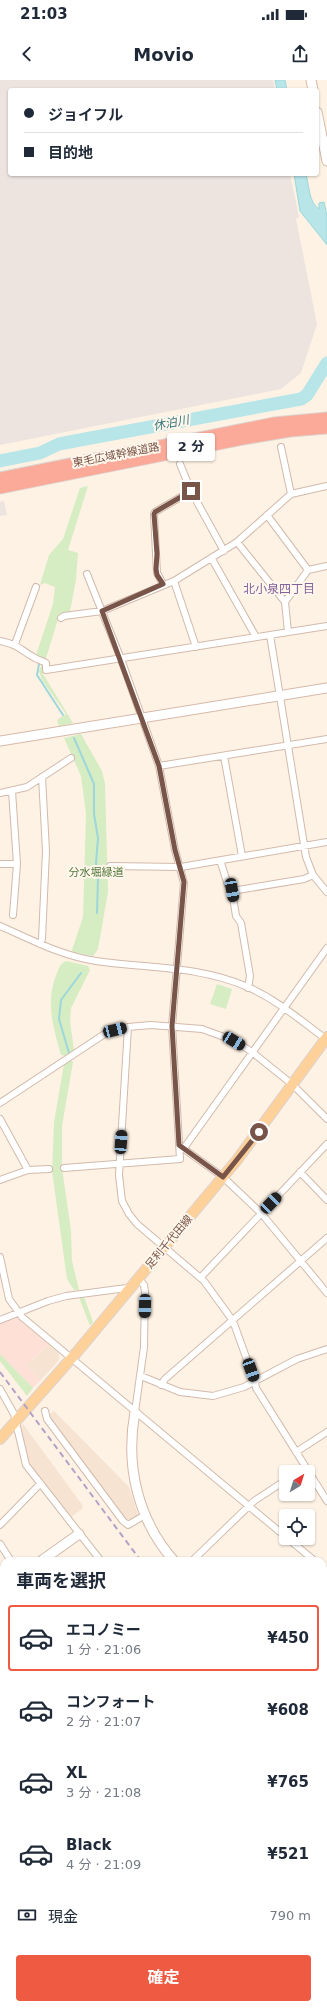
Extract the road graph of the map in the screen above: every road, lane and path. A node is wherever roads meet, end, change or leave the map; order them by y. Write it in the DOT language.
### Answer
graph roads {
  1 [pos="319,117"];
  2 [pos="324,129"];
  3 [pos="327,161"];
  4 [pos="327,418"];
  5 [pos="327,428"];
  6 [pos="280,448"];
  7 [pos="180,464"];
  8 [pos="0,478"];
  9 [pos="327,486"];
  10 [pos="0,488"];
  11 [pos="191,491"];
  12 [pos="290,494"];
  13 [pos="267,515"];
  14 [pos="237,542"];
  15 [pos="224,551"];
  16 [pos="212,559"];
  17 [pos="327,566"];
  18 [pos="308,570"];
  19 [pos="87,574"];
  20 [pos="174,581"];
  21 [pos="163,584"];
  22 [pos="36,588"];
  23 [pos="285,602"];
  24 [pos="102,611"];
  25 [pos="61,618"];
  26 [pos="327,626"];
  27 [pos="288,632"];
  28 [pos="270,635"];
  29 [pos="256,637"];
  30 [pos="0,641"];
  31 [pos="15,644"];
  32 [pos="196,647"];
  33 [pos="121,659"];
  34 [pos="327,688"];
  35 [pos="279,696"];
  36 [pos="142,718"];
  37 [pos="327,739"];
  38 [pos="0,741"];
  39 [pos="288,745"];
  40 [pos="224,756"];
  41 [pos="71,758"];
  42 [pos="159,766"];
  43 [pos="42,777"];
  44 [pos="12,791"];
  45 [pos="0,793"];
  46 [pos="327,842"];
  47 [pos="304,846"];
  48 [pos="242,856"];
  49 [pos="220,860"];
  50 [pos="0,864"];
  51 [pos="17,864"];
  52 [pos="110,866"];
  53 [pos="181,867"];
  54 [pos="313,875"];
  55 [pos="232,890"];
  56 [pos="327,892"];
  57 [pos="13,915"];
  58 [pos="0,926"];
  59 [pos="40,944"];
  60 [pos="327,948"];
  61 [pos="177,968"];
  62 [pos="248,988"];
  63 [pos="284,1008"];
  64 [pos="128,1026"];
  65 [pos="172,1026"];
  66 [pos="326,1038"];
  67 [pos="252,1052"];
  68 [pos="293,1085"];
  69 [pos="0,1104"];
  70 [pos="0,1119"];
  71 [pos="327,1119"];
  72 [pos="327,1144"];
  73 [pos="181,1147"];
  74 [pos="120,1164"];
  75 [pos="64,1168"];
  76 [pos="49,1169"];
  77 [pos="28,1170"];
  78 [pos="300,1172"];
  79 [pos="223,1177"];
  80 [pos="0,1180"];
  81 [pos="327,1200"];
  82 [pos="262,1213"];
  83 [pos="327,1238"];
  84 [pos="165,1247"];
  85 [pos="0,1257"];
  86 [pos="301,1262"];
  87 [pos="201,1277"];
  88 [pos="139,1279"];
  89 [pos="2,1283"];
  90 [pos="130,1290"];
  91 [pos="327,1293"];
  92 [pos="17,1313"];
  93 [pos="0,1320"];
  94 [pos="232,1320"];
  95 [pos="327,1349"];
  96 [pos="71,1358"];
  97 [pos="141,1376"];
  98 [pos="255,1382"];
  99 [pos="161,1384"];
  100 [pos="0,1389"];
  101 [pos="45,1411"];
  102 [pos="134,1412"];
  103 [pos="16,1420"];
  104 [pos="327,1432"];
  105 [pos="0,1439"];
  106 [pos="296,1452"];
  107 [pos="304,1465"];
  108 [pos="315,1482"];
  109 [pos="40,1484"];
  110 [pos="279,1485"];
  111 [pos="327,1501"];
  112 [pos="249,1506"];
  113 [pos="145,1515"];
  114 [pos="0,1525"];
  115 [pos="279,1530"];
  116 [pos="79,1534"];
  117 [pos="0,1544"];
  118 [pos="296,1545"];
  119 [pos="8,1557"];
  120 [pos="47,1557"];
  121 [pos="98,1557"];
  122 [pos="171,1557"];
  123 [pos="196,1557"];
  124 [pos="310,1557"];
  1 -- 2 [label="street"];
  2 -- 3 [label="street"];
  4 -- 8 [label="highway, 東毛広域幹線道路"];
  5 -- 10 [label="highway, 東毛広域幹線道路"];
  6 -- 12 [label="street"];
  7 -- 11 [label="street"];
  9 -- 12 [label="street"];
  11 -- 15 [label="street"];
  11 -- 21 [label="street"];
  12 -- 13 [label="street"];
  13 -- 14 [label="street"];
  13 -- 18 [label="street"];
  14 -- 15 [label="street"];
  14 -- 23 [label="street"];
  15 -- 16 [label="street"];
  16 -- 20 [label="street"];
  16 -- 29 [label="street"];
  17 -- 18 [label="street"];
  18 -- 23 [label="street"];
  19 -- 24 [label="street"];
  20 -- 21 [label="street"];
  20 -- 32 [label="street"];
  21 -- 24 [label="street"];
  22 -- 31 [label="street"];
  23 -- 27 [label="street"];
  24 -- 25 [label="street"];
  24 -- 33 [label="street"];
  26 -- 27 [label="street"];
  27 -- 28 [label="street"];
  28 -- 29 [label="street"];
  28 -- 35 [label="street"];
  29 -- 32 [label="street"];
  30 -- 31 [label="street"];
  31 -- 33 [label="street"];
  32 -- 33 [label="street"];
  33 -- 36 [label="street"];
  34 -- 35 [label="street"];
  35 -- 36 [label="street"];
  35 -- 39 [label="street"];
  36 -- 38 [label="street"];
  36 -- 42 [label="street"];
  37 -- 39 [label="street"];
  39 -- 40 [label="street"];
  39 -- 47 [label="street"];
  40 -- 42 [label="street"];
  40 -- 48 [label="street"];
  41 -- 43 [label="street"];
  42 -- 53 [label="street"];
  43 -- 44 [label="street"];
  43 -- 59 [label="street"];
  44 -- 45 [label="street"];
  44 -- 51 [label="street"];
  46 -- 47 [label="street"];
  47 -- 48 [label="street"];
  47 -- 54 [label="street"];
  48 -- 49 [label="street"];
  49 -- 53 [label="street"];
  49 -- 55 [label="street"];
  50 -- 51 [label="street"];
  51 -- 57 [label="street"];
  52 -- 53 [label="street"];
  53 -- 61 [label="street"];
  54 -- 55 [label="street"];
  54 -- 56 [label="street"];
  55 -- 62 [label="street"];
  58 -- 59 [label="street"];
  59 -- 61 [label="street"];
  60 -- 63 [label="street"];
  61 -- 62 [label="street"];
  61 -- 65 [label="street"];
  62 -- 63 [label="street"];
  63 -- 66 [label="street"];
  63 -- 67 [label="street"];
  64 -- 65 [label="street"];
  64 -- 69 [label="street"];
  64 -- 74 [label="street"];
  65 -- 67 [label="street"];
  65 -- 73 [label="street"];
  66 -- 68 [label="main road, 足利千代田線"];
  67 -- 68 [label="street"];
  67 -- 73 [label="street"];
  68 -- 71 [label="street"];
  68 -- 79 [label="main road, 足利千代田線"];
  70 -- 77 [label="street"];
  72 -- 78 [label="street"];
  73 -- 74 [label="street"];
  73 -- 79 [label="street"];
  74 -- 75 [label="street"];
  74 -- 84 [label="street"];
  76 -- 77 [label="street"];
  77 -- 80 [label="street"];
  78 -- 81 [label="street"];
  78 -- 82 [label="street"];
  79 -- 82 [label="street"];
  79 -- 84 [label="main road, 足利千代田線"];
  82 -- 86 [label="street"];
  82 -- 87 [label="street"];
  83 -- 86 [label="street"];
  84 -- 87 [label="street"];
  84 -- 88 [label="main road, 足利千代田線"];
  85 -- 89 [label="street"];
  86 -- 91 [label="street"];
  86 -- 94 [label="street"];
  87 -- 94 [label="street"];
  88 -- 90 [label="main road, 足利千代田線"];
  88 -- 97 [label="street"];
  89 -- 92 [label="street"];
  90 -- 92 [label="street"];
  90 -- 96 [label="main road, 足利千代田線"];
  92 -- 93 [label="street"];
  92 -- 96 [label="street"];
  94 -- 98 [label="street"];
  94 -- 99 [label="street"];
  95 -- 98 [label="street"];
  96 -- 102 [label="street"];
  96 -- 103 [label="main road, 足利千代田線"];
  97 -- 99 [label="street"];
  97 -- 102 [label="street"];
  98 -- 99 [label="street"];
  98 -- 106 [label="street"];
  100 -- 103 [label="street"];
  101 -- 113 [label="street"];
  102 -- 112 [label="street"];
  102 -- 113 [label="street"];
  103 -- 105 [label="main road, 足利千代田線"];
  103 -- 109 [label="street"];
  104 -- 106 [label="street"];
  106 -- 107 [label="street"];
  108 -- 111 [label="street"];
  109 -- 114 [label="street"];
  109 -- 116 [label="street"];
  110 -- 112 [label="street"];
  112 -- 115 [label="street"];
  112 -- 123 [label="street"];
  113 -- 122 [label="street"];
  116 -- 120 [label="street"];
  116 -- 121 [label="street"];
  117 -- 119 [label="street"];
  118 -- 124 [label="street"];
}
